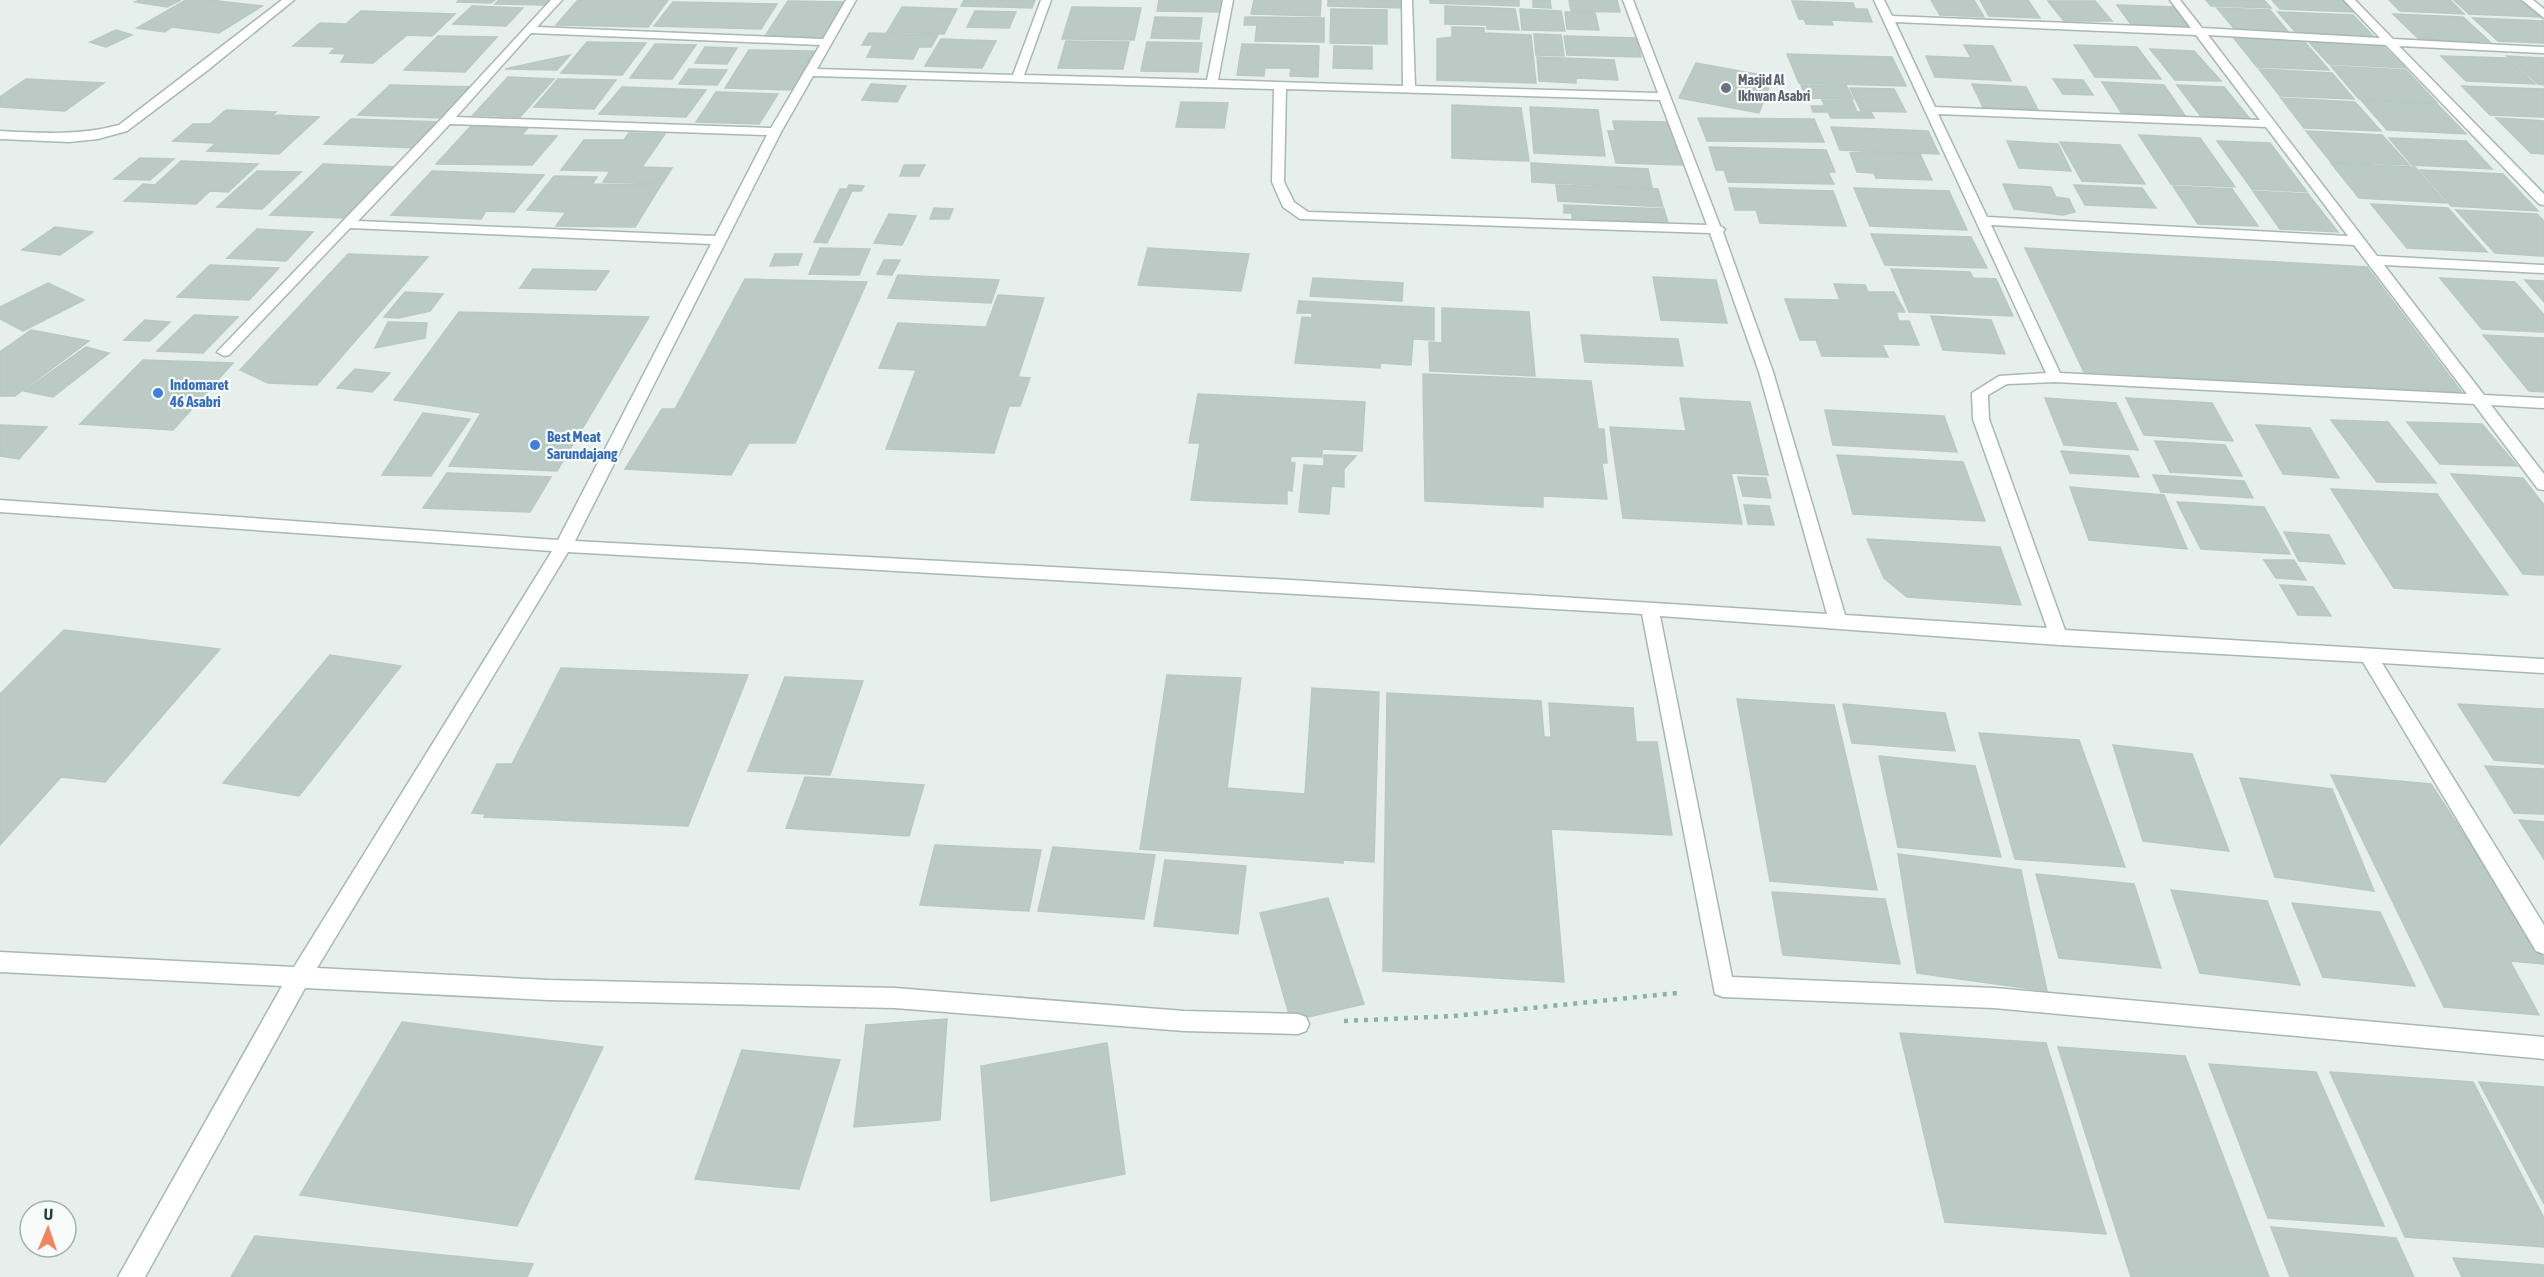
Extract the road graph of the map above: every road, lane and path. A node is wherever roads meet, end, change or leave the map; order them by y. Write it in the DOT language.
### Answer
graph roads {
  1 [pos="289,0"];
  2 [pos="557,0"];
  3 [pos="851,0"];
  4 [pos="1046,0"];
  5 [pos="1228,0"];
  6 [pos="1407,0"];
  7 [pos="1628,0"];
  8 [pos="1879,0"];
  9 [pos="2175,0"];
  10 [pos="2349,0"];
  11 [pos="2527,0"];
  12 [pos="2544,15"];
  13 [pos="1888,19"];
  14 [pos="528,30"];
  15 [pos="2201,33"];
  16 [pos="826,42"];
  17 [pos="2392,44"];
  18 [pos="2544,50"];
  19 [pos="809,72"];
  20 [pos="1018,76"];
  21 [pos="1212,82"];
  22 [pos="1280,84"];
  23 [pos="1408,88"];
  24 [pos="1664,97"];
  25 [pos="1931,110"];
  26 [pos="447,120"];
  27 [pos="2269,124"];
  28 [pos="775,132"];
  29 [pos="0,135"];
  30 [pos="2544,201"];
  31 [pos="1982,221"];
  32 [pos="347,224"];
  33 [pos="1718,229"];
  34 [pos="718,240"];
  35 [pos="2359,241"];
  36 [pos="2372,260"];
  37 [pos="2544,269"];
  38 [pos="224,352"];
  39 [pos="2055,377"];
  40 [pos="2480,400"];
  41 [pos="2544,403"];
  42 [pos="2544,485"];
  43 [pos="0,506"];
  44 [pos="563,547"];
  45 [pos="1650,609"];
  46 [pos="1838,620"];
  47 [pos="2059,638"];
  48 [pos="2369,657"];
  49 [pos="2544,666"];
  50 [pos="2544,944"];
  51 [pos="0,962"];
  52 [pos="299,978"];
  53 [pos="1723,987"];
  54 [pos="1298,1024"];
  55 [pos="2544,1048"];
  56 [pos="131,1277"];
  1 -- 29 [label="street"];
  2 -- 14 [label="street"];
  3 -- 16 [label="street"];
  4 -- 20 [label="street"];
  5 -- 21 [label="street"];
  6 -- 23 [label="street"];
  7 -- 24 [label="street"];
  8 -- 13 [label="street"];
  9 -- 15 [label="street"];
  10 -- 17 [label="street"];
  11 -- 12 [label="street"];
  13 -- 15 [label="street"];
  13 -- 25 [label="street"];
  14 -- 16 [label="street"];
  14 -- 26 [label="street"];
  15 -- 17 [label="street"];
  15 -- 27 [label="street"];
  16 -- 19 [label="street"];
  17 -- 18 [label="street"];
  17 -- 30 [label="street"];
  19 -- 20 [label="street"];
  19 -- 28 [label="street"];
  20 -- 21 [label="street"];
  21 -- 22 [label="street"];
  22 -- 23 [label="street"];
  22 -- 33 [label="street"];
  23 -- 24 [label="street"];
  24 -- 33 [label="street"];
  25 -- 27 [label="street"];
  25 -- 31 [label="street"];
  26 -- 28 [label="street"];
  26 -- 32 [label="street"];
  27 -- 35 [label="street"];
  28 -- 34 [label="street"];
  31 -- 35 [label="street"];
  31 -- 39 [label="street"];
  32 -- 34 [label="street"];
  32 -- 38 [label="street"];
  33 -- 46 [label="street"];
  34 -- 44 [label="street"];
  35 -- 36 [label="street"];
  36 -- 37 [label="street"];
  36 -- 40 [label="street"];
  39 -- 40 [label="street"];
  39 -- 47 [label="street"];
  40 -- 41 [label="street"];
  40 -- 42 [label="street"];
  43 -- 44 [label="street"];
  44 -- 45 [label="street"];
  44 -- 52 [label="street"];
  45 -- 46 [label="street"];
  45 -- 53 [label="street"];
  46 -- 47 [label="street"];
  47 -- 48 [label="street"];
  48 -- 49 [label="street"];
  48 -- 50 [label="street"];
  51 -- 52 [label="street"];
  52 -- 54 [label="street"];
  52 -- 56 [label="street"];
  53 -- 54 [label="path"];
  53 -- 55 [label="street"];
}
